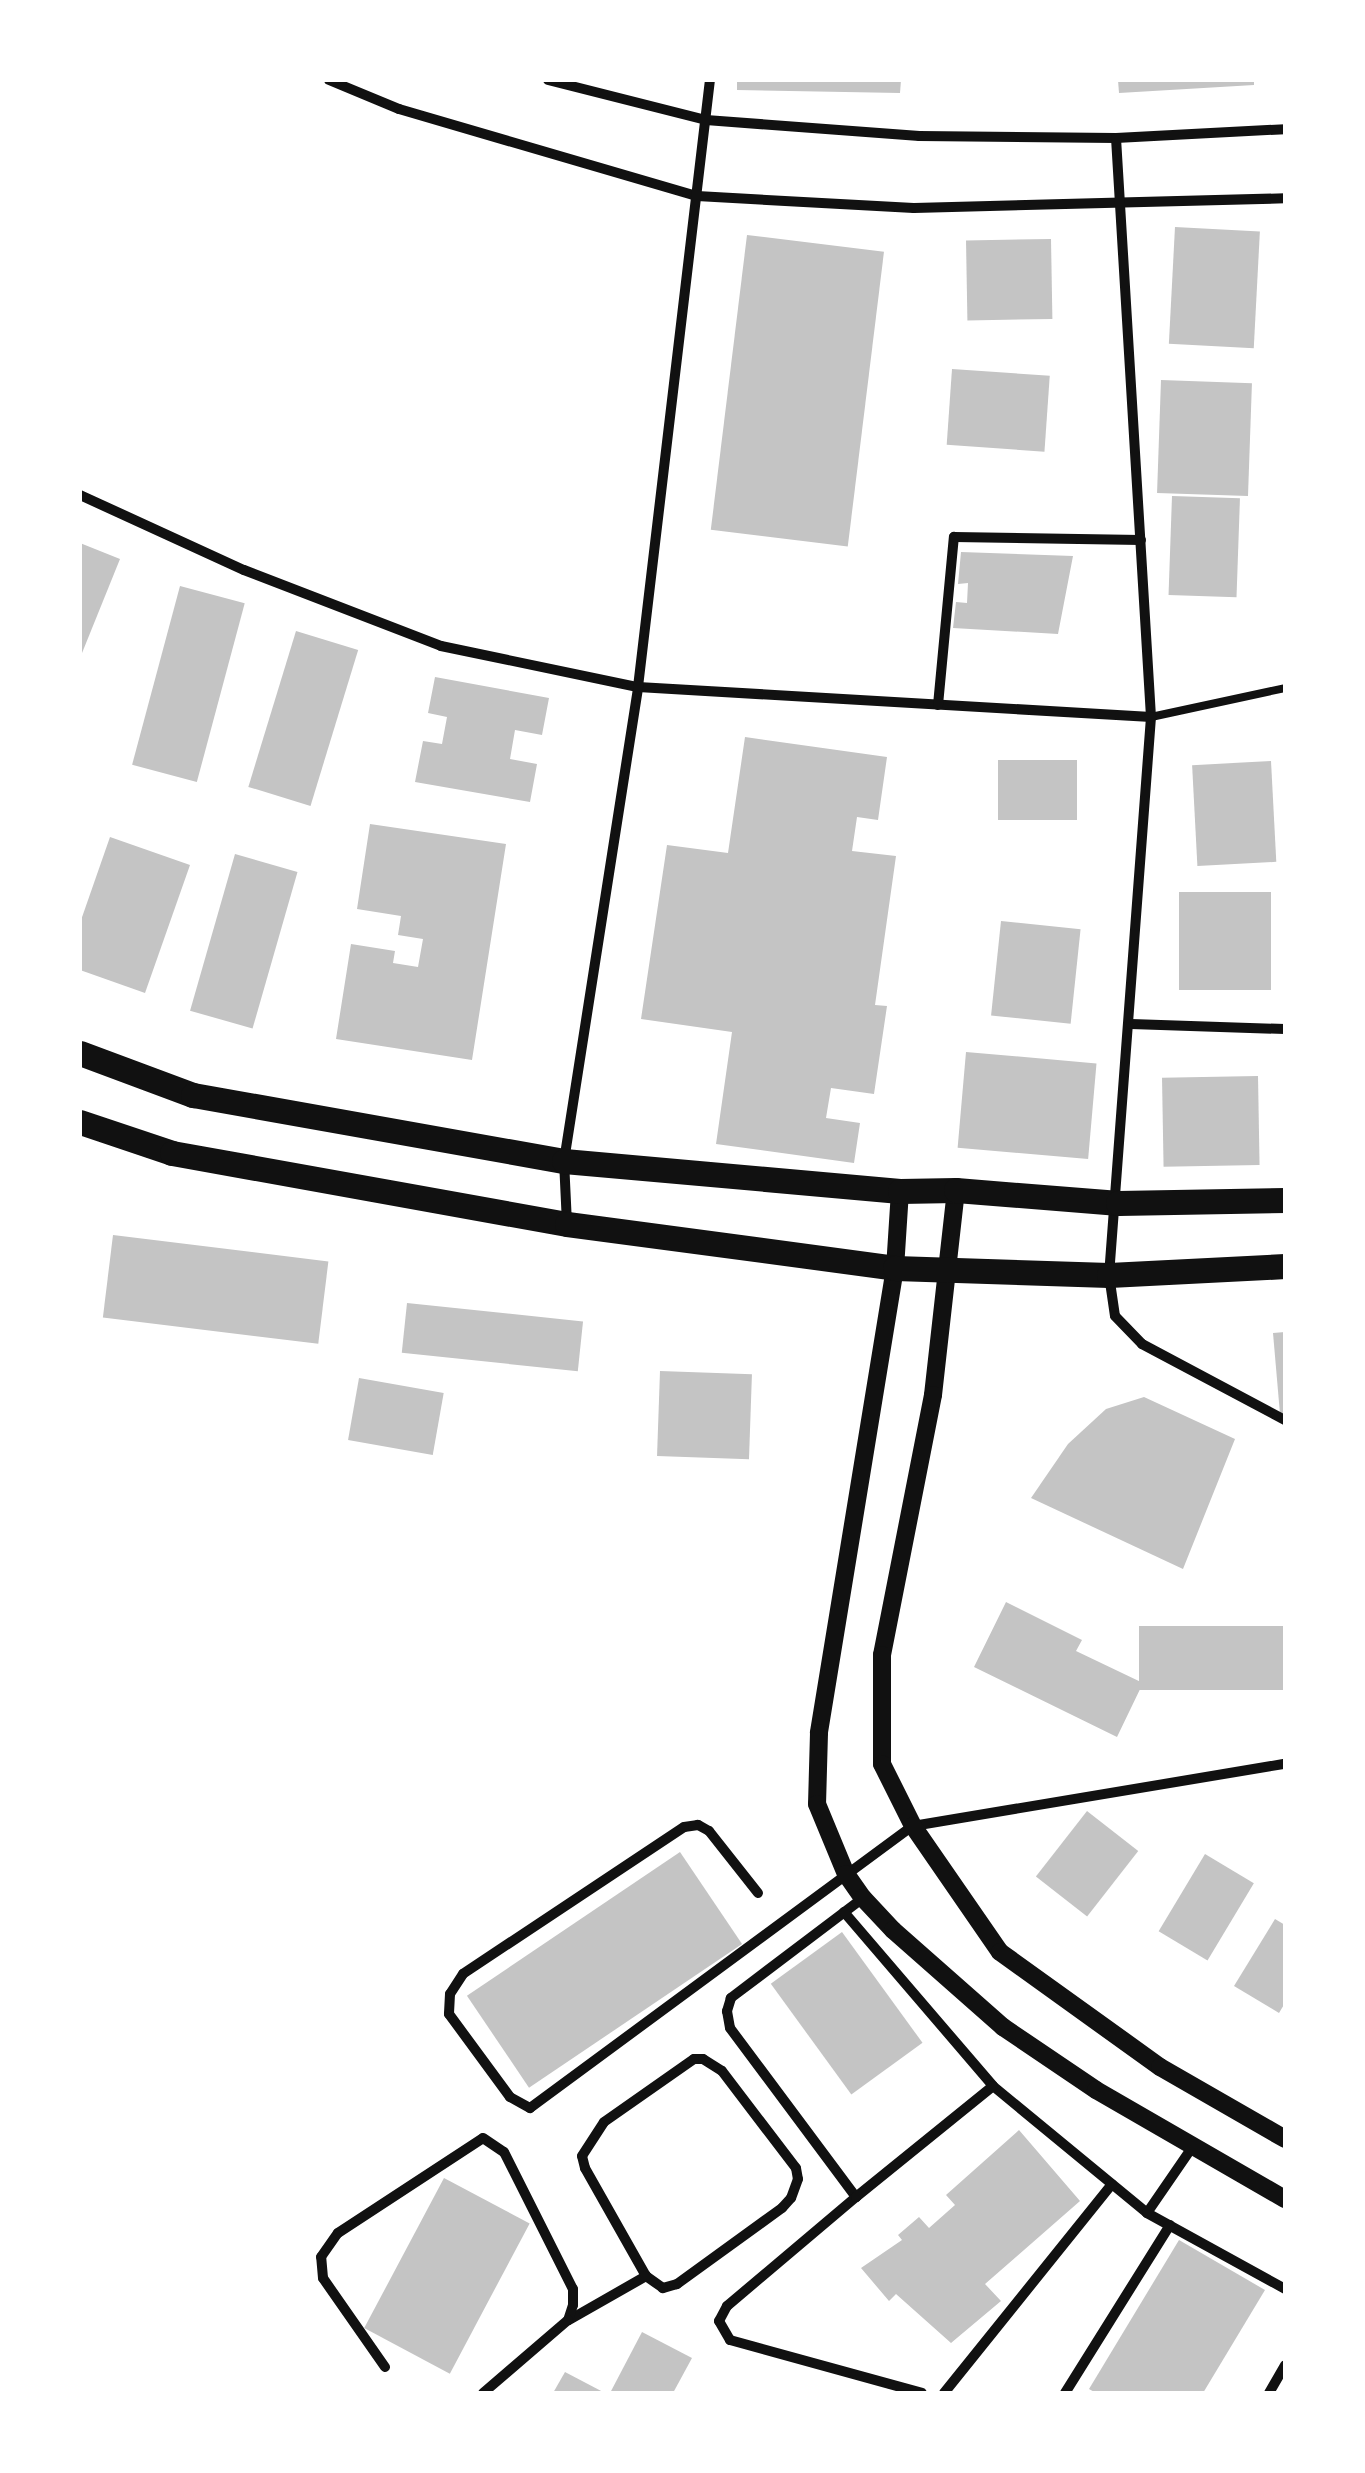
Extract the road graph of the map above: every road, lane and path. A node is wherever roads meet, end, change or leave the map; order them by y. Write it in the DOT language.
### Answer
graph roads {
  1 [pos="330,80"];
  2 [pos="548,80"];
  3 [pos="710,80"];
  4 [pos="706,120"];
  5 [pos="1285,129"];
  6 [pos="1116,138"];
  7 [pos="697,196"];
  8 [pos="1285,198"];
  9 [pos="1120,205"];
  10 [pos="80,495"];
  11 [pos="1141,540"];
  12 [pos="638,687"];
  13 [pos="1285,688"];
  14 [pos="938,704"];
  15 [pos="1151,717"];
  16 [pos="1131,1024"];
  17 [pos="1285,1029"];
  18 [pos="80,1052"];
  19 [pos="80,1122"];
  20 [pos="564,1161"];
  21 [pos="956,1190"];
  22 [pos="900,1192"];
  23 [pos="1285,1200"];
  24 [pos="1118,1202"];
  25 [pos="566,1224"];
  26 [pos="1285,1266"];
  27 [pos="895,1268"];
  28 [pos="950,1268"];
  29 [pos="1109,1275"];
  30 [pos="1285,1420"];
  31 [pos="1285,1764"];
  32 [pos="913,1826"];
  33 [pos="846,1874"];
  34 [pos="758,1893"];
  35 [pos="863,1898"];
  36 [pos="844,1912"];
  37 [pos="993,2086"];
  38 [pos="1285,2140"];
  39 [pos="1194,2145"];
  40 [pos="1112,2184"];
  41 [pos="856,2197"];
  42 [pos="1285,2199"];
  43 [pos="1147,2212"];
  44 [pos="1170,2226"];
  45 [pos="646,2276"];
  46 [pos="1285,2289"];
  47 [pos="568,2320"];
  48 [pos="1285,2366"];
  49 [pos="384,2367"];
  50 [pos="483,2393"];
  51 [pos="922,2393"];
  52 [pos="944,2393"];
  53 [pos="1065,2393"];
  54 [pos="1269,2393"];
  1 -- 7 [label="street"];
  2 -- 4 [label="street"];
  3 -- 4 [label="street"];
  4 -- 6 [label="street"];
  4 -- 7 [label="street"];
  5 -- 6 [label="street"];
  6 -- 9 [label="street"];
  7 -- 9 [label="street"];
  7 -- 12 [label="street"];
  8 -- 9 [label="street"];
  9 -- 11 [label="street"];
  10 -- 12 [label="street"];
  11 -- 14 [label="street"];
  11 -- 15 [label="street"];
  12 -- 14 [label="street"];
  12 -- 20 [label="street"];
  13 -- 15 [label="lane"];
  14 -- 15 [label="street"];
  15 -- 16 [label="street"];
  16 -- 17 [label="street"];
  16 -- 24 [label="street"];
  18 -- 20 [label="main road"];
  19 -- 25 [label="main road"];
  20 -- 22 [label="main road"];
  20 -- 25 [label="street"];
  21 -- 22 [label="main road"];
  21 -- 24 [label="main road"];
  21 -- 28 [label="street"];
  22 -- 27 [label="street"];
  23 -- 24 [label="main road"];
  24 -- 29 [label="street"];
  25 -- 27 [label="main road"];
  26 -- 29 [label="main road"];
  27 -- 28 [label="main road"];
  27 -- 33 [label="street"];
  28 -- 29 [label="main road"];
  28 -- 32 [label="street"];
  29 -- 30 [label="street"];
  31 -- 32 [label="street"];
  32 -- 33 [label="street"];
  32 -- 38 [label="street"];
  33 -- 34 [label="street"];
  33 -- 35 [label="street"];
  35 -- 36 [label="street"];
  35 -- 39 [label="street"];
  36 -- 37 [label="street"];
  36 -- 41 [label="street"];
  37 -- 40 [label="street"];
  37 -- 41 [label="street"];
  39 -- 42 [label="street"];
  39 -- 43 [label="street"];
  40 -- 43 [label="street"];
  40 -- 52 [label="street"];
  41 -- 51 [label="street"];
  43 -- 44 [label="street"];
  44 -- 46 [label="street"];
  44 -- 53 [label="street"];
  45 -- 45 [label="street"];
  45 -- 47 [label="street"];
  47 -- 49 [label="street"];
  47 -- 50 [label="street"];
  48 -- 54 [label="street"];
}
